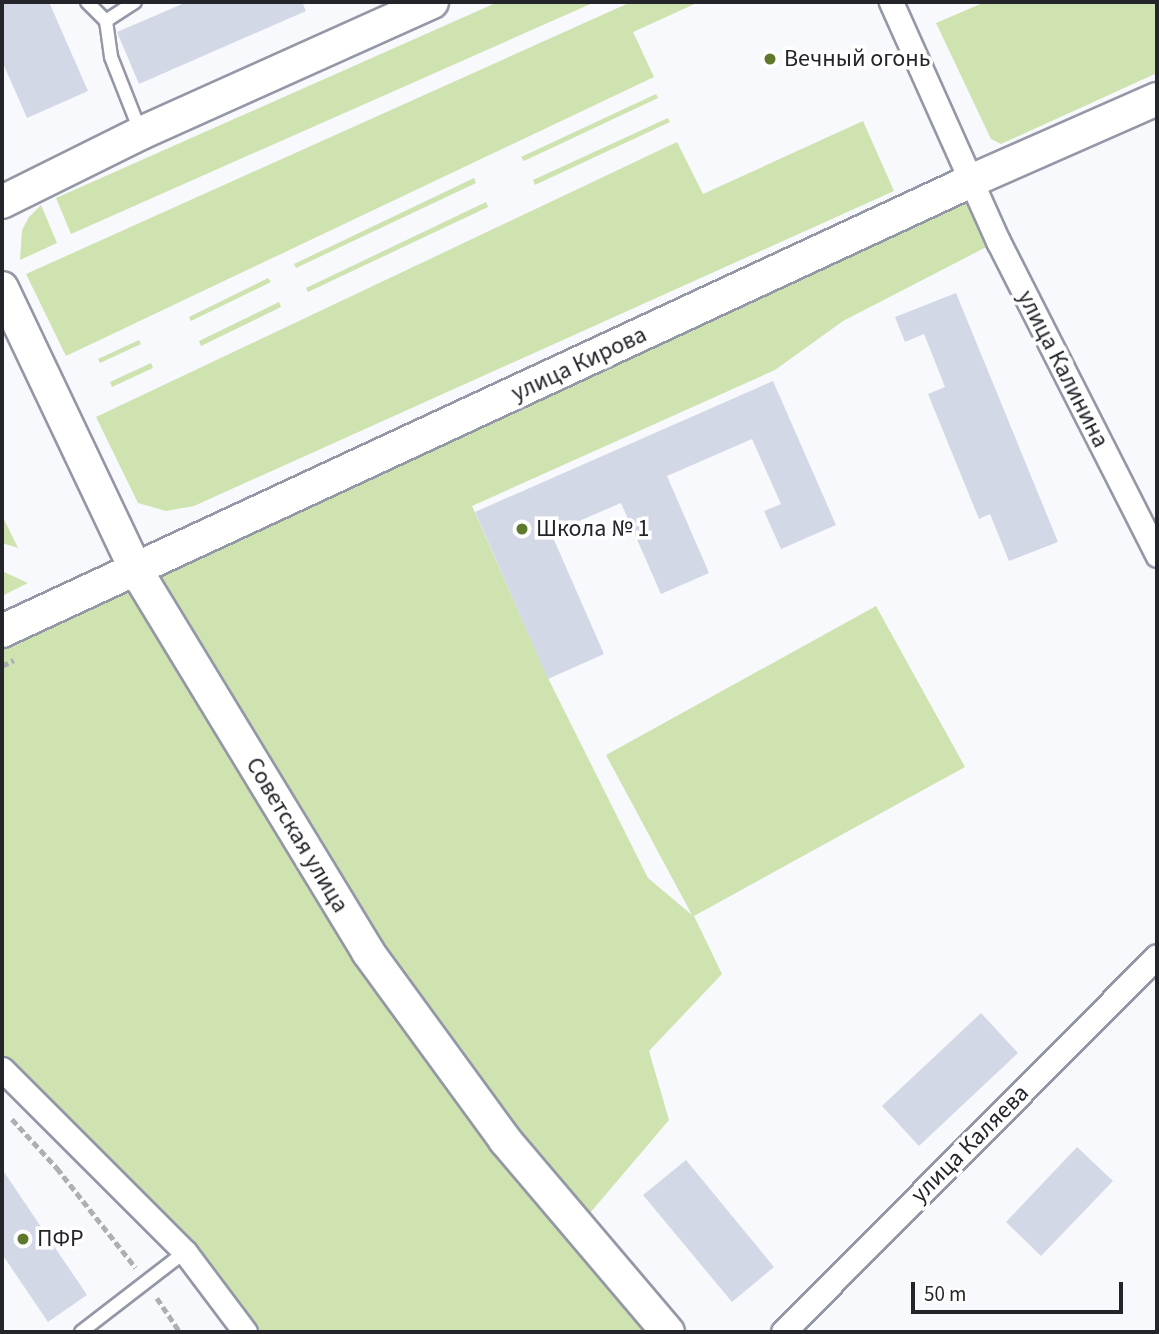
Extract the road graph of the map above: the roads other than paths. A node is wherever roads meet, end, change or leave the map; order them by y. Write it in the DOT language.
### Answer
graph roads {
  1 [pos="87,2"];
  2 [pos="135,2"];
  3 [pos="432,2"];
  4 [pos="891,2"];
  5 [pos="106,21"];
  6 [pos="1157,99"];
  7 [pos="141,133"];
  8 [pos="971,181"];
  9 [pos="2,202"];
  10 [pos="2,288"];
  11 [pos="1157,555"];
  12 [pos="136,570"];
  13 [pos="2,631"];
  14 [pos="1157,956"];
  15 [pos="3,1072"];
  16 [pos="186,1252"];
  17 [pos="81,1332"];
  18 [pos="245,1332"];
  19 [pos="668,1332"];
  20 [pos="783,1332"];
  1 -- 5 [label="lane"];
  2 -- 5 [label="lane"];
  3 -- 7 [label="street"];
  4 -- 8 [label="street, улица Калинина"];
  5 -- 7 [label="lane"];
  6 -- 8 [label="street, улица Кирова"];
  7 -- 9 [label="street"];
  8 -- 11 [label="street, улица Калинина"];
  8 -- 12 [label="street, улица Кирова"];
  10 -- 12 [label="street, Советская улица"];
  12 -- 13 [label="street, улица Кирова"];
  12 -- 19 [label="street, Советская улица"];
  14 -- 20 [label="street, улица Каляева"];
  15 -- 16 [label="street"];
  16 -- 17 [label="lane"];
  16 -- 18 [label="street"];
}
